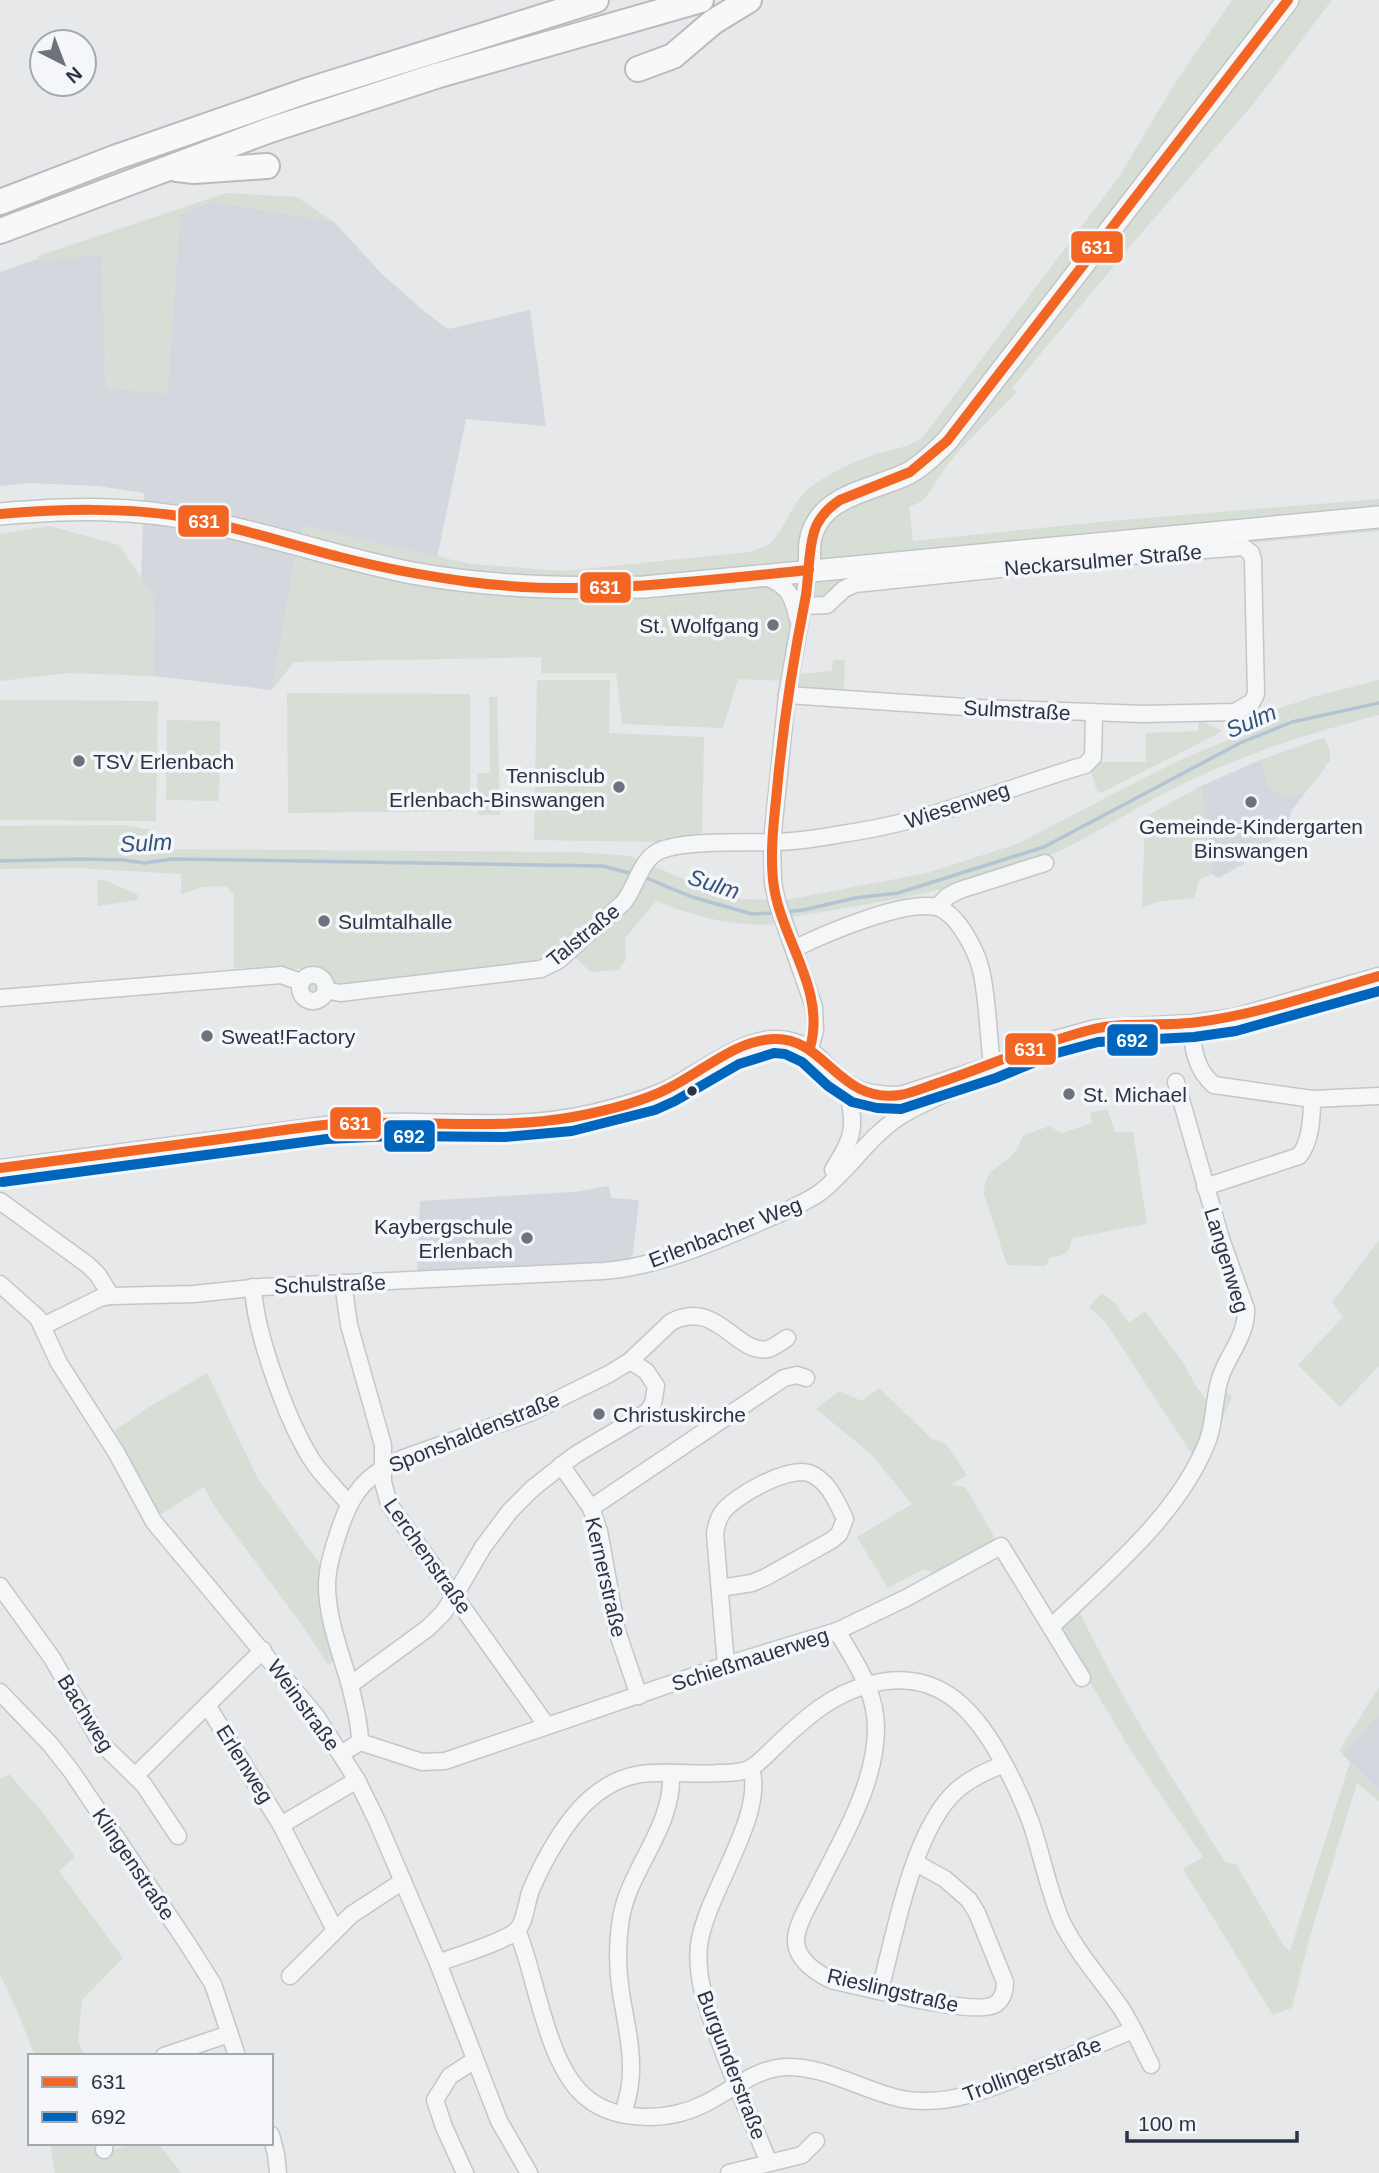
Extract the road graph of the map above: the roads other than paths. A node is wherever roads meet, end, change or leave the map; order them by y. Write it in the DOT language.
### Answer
graph roads {
  1 [pos="596,0"];
  2 [pos="701,0"];
  3 [pos="749,0"];
  4 [pos="1287,0"];
  5 [pos="638,69"];
  6 [pos="267,166"];
  7 [pos="166,167"];
  8 [pos="0,202"];
  9 [pos="0,230"];
  10 [pos="0,514"];
  11 [pos="1379,517"];
  12 [pos="809,570"];
  13 [pos="771,574"];
  14 [pos="803,606"];
  15 [pos="800,624"];
  16 [pos="787,695"];
  17 [pos="1245,708"];
  18 [pos="1094,714"];
  19 [pos="772,842"];
  20 [pos="1045,863"];
  21 [pos="937,907"];
  22 [pos="794,949"];
  23 [pos="1379,976"];
  24 [pos="0,998"];
  25 [pos="1193,1023"];
  26 [pos="810,1048"];
  27 [pos="984,1067"];
  28 [pos="1176,1082"];
  29 [pos="849,1084"];
  30 [pos="1379,1096"];
  31 [pos="1312,1099"];
  32 [pos="0,1168"];
  33 [pos="1205,1187"];
  34 [pos="825,1188"];
  35 [pos="0,1201"];
  36 [pos="623,1269"];
  37 [pos="343,1283"];
  38 [pos="0,1284"];
  39 [pos="253,1287"];
  40 [pos="111,1296"];
  41 [pos="43,1326"];
  42 [pos="787,1338"];
  43 [pos="630,1361"];
  44 [pos="806,1378"];
  45 [pos="561,1465"];
  46 [pos="384,1468"];
  47 [pos="348,1503"];
  48 [pos="591,1508"];
  49 [pos="0,1586"];
  50 [pos="720,1588"];
  51 [pos="455,1595"];
  52 [pos="1051,1627"];
  53 [pos="837,1631"];
  54 [pos="263,1650"];
  55 [pos="726,1665"];
  56 [pos="1082,1678"];
  57 [pos="867,1684"];
  58 [pos="350,1685"];
  59 [pos="0,1692"];
  60 [pos="639,1696"];
  61 [pos="207,1705"];
  62 [pos="547,1726"];
  63 [pos="360,1742"];
  64 [pos="341,1754"];
  65 [pos="1004,1764"];
  66 [pos="751,1768"];
  67 [pos="671,1773"];
  68 [pos="135,1776"];
  69 [pos="357,1780"];
  70 [pos="281,1825"];
  71 [pos="178,1836"];
  72 [pos="916,1863"];
  73 [pos="403,1881"];
  74 [pos="335,1930"];
  75 [pos="517,1930"];
  76 [pos="438,1962"];
  77 [pos="290,1976"];
  78 [pos="880,1990"];
  79 [pos="1133,2030"];
  80 [pos="229,2035"];
  81 [pos="170,2054"];
  82 [pos="236,2054"];
  83 [pos="475,2060"];
  84 [pos="1151,2065"];
  85 [pos="736,2084"];
  86 [pos="624,2114"];
  87 [pos="816,2141"];
  88 [pos="273,2143"];
  89 [pos="769,2162"];
  90 [pos="278,2173"];
  91 [pos="465,2173"];
  92 [pos="529,2173"];
  93 [pos="729,2173"];
  1 -- 8 [label="highway"];
  2 -- 7 [label="highway"];
  3 -- 5 [label="highway"];
  4 -- 12 [label="main road"];
  6 -- 7 [label="highway"];
  7 -- 9 [label="highway"];
  10 -- 13 [label="main road"];
  11 -- 12 [label="main road"];
  12 -- 13 [label="main road"];
  12 -- 14 [label="street"];
  13 -- 15 [label="street"];
  14 -- 15 [label="street"];
  14 -- 17 [label="street, Neckarsulmer Straße"];
  15 -- 16 [label="street"];
  16 -- 18 [label="street, Sulmstraße"];
  16 -- 19 [label="street"];
  17 -- 18 [label="street, Sulmstraße"];
  18 -- 19 [label="street, Wiesenweg"];
  19 -- 22 [label="street"];
  19 -- 24 [label="street, Talstraße"];
  20 -- 21 [label="street"];
  21 -- 22 [label="street"];
  21 -- 27 [label="street"];
  22 -- 26 [label="street"];
  23 -- 25 [label="street"];
  25 -- 27 [label="street"];
  25 -- 31 [label="street"];
  26 -- 29 [label="street"];
  26 -- 32 [label="street"];
  27 -- 29 [label="street"];
  27 -- 34 [label="street, Erlenbacher Weg"];
  28 -- 33 [label="street, Langenweg"];
  29 -- 34 [label="street, Erlenbacher Weg"];
  30 -- 31 [label="street"];
  31 -- 33 [label="street"];
  33 -- 52 [label="street, Langenweg"];
  34 -- 36 [label="street, Erlenbacher Weg"];
  35 -- 40 [label="street"];
  36 -- 37 [label="street, Schulstraße"];
  37 -- 39 [label="street, Schulstraße"];
  37 -- 46 [label="street, Lerchenstraße"];
  38 -- 41 [label="street, Weinstraße"];
  39 -- 40 [label="street, Schulstraße"];
  39 -- 47 [label="street"];
  40 -- 41 [label="street, Schulstraße"];
  41 -- 54 [label="street, Weinstraße"];
  42 -- 43 [label="street, Sponshaldenstraße"];
  43 -- 45 [label="street"];
  43 -- 46 [label="street, Sponshaldenstraße"];
  44 -- 48 [label="street"];
  45 -- 48 [label="street, Kernerstraße"];
  45 -- 51 [label="street"];
  46 -- 47 [label="street, Sponshaldenstraße"];
  46 -- 51 [label="street, Lerchenstraße"];
  47 -- 58 [label="street"];
  48 -- 60 [label="street, Kernerstraße"];
  49 -- 68 [label="street, Bachweg"];
  50 -- 50 [label="street"];
  50 -- 55 [label="street"];
  51 -- 58 [label="street"];
  51 -- 62 [label="street, Lerchenstraße"];
  52 -- 53 [label="street, Schießmauerweg"];
  52 -- 56 [label="street, Schießmauerweg"];
  53 -- 55 [label="street, Schießmauerweg"];
  53 -- 57 [label="street, Rieslingstraße"];
  54 -- 61 [label="street, Erlenweg"];
  54 -- 64 [label="street, Weinstraße"];
  55 -- 60 [label="street, Schießmauerweg"];
  57 -- 65 [label="street"];
  57 -- 66 [label="street"];
  57 -- 78 [label="street, Rieslingstraße"];
  58 -- 63 [label="street"];
  59 -- 80 [label="street, Klingenstraße"];
  60 -- 62 [label="street, Schießmauerweg"];
  61 -- 68 [label="street, Erlenweg"];
  61 -- 70 [label="street, Erlenweg"];
  62 -- 63 [label="street, Schießmauerweg"];
  63 -- 64 [label="street"];
  64 -- 69 [label="street, Weinstraße"];
  65 -- 72 [label="street"];
  65 -- 79 [label="street"];
  66 -- 67 [label="street"];
  66 -- 85 [label="street, Burgunderstraße"];
  67 -- 75 [label="street"];
  67 -- 86 [label="street"];
  68 -- 71 [label="street, Bachweg"];
  69 -- 70 [label="street, Erlenweg"];
  69 -- 73 [label="street, Weinstraße"];
  70 -- 74 [label="street, Erlenweg"];
  72 -- 78 [label="street"];
  72 -- 78 [label="street, Rieslingstraße"];
  73 -- 74 [label="street"];
  73 -- 76 [label="street, Weinstraße"];
  74 -- 77 [label="street"];
  75 -- 76 [label="street"];
  75 -- 86 [label="street, Trollingerstraße"];
  76 -- 83 [label="street, Weinstraße"];
  79 -- 84 [label="street"];
  79 -- 85 [label="street, Trollingerstraße"];
  80 -- 81 [label="street"];
  80 -- 82 [label="street, Klingenstraße"];
  83 -- 91 [label="street"];
  83 -- 92 [label="street, Weinstraße"];
  85 -- 86 [label="street, Trollingerstraße"];
  85 -- 89 [label="street, Burgunderstraße"];
  87 -- 89 [label="street"];
  88 -- 90 [label="street"];
  89 -- 93 [label="street"];
}
